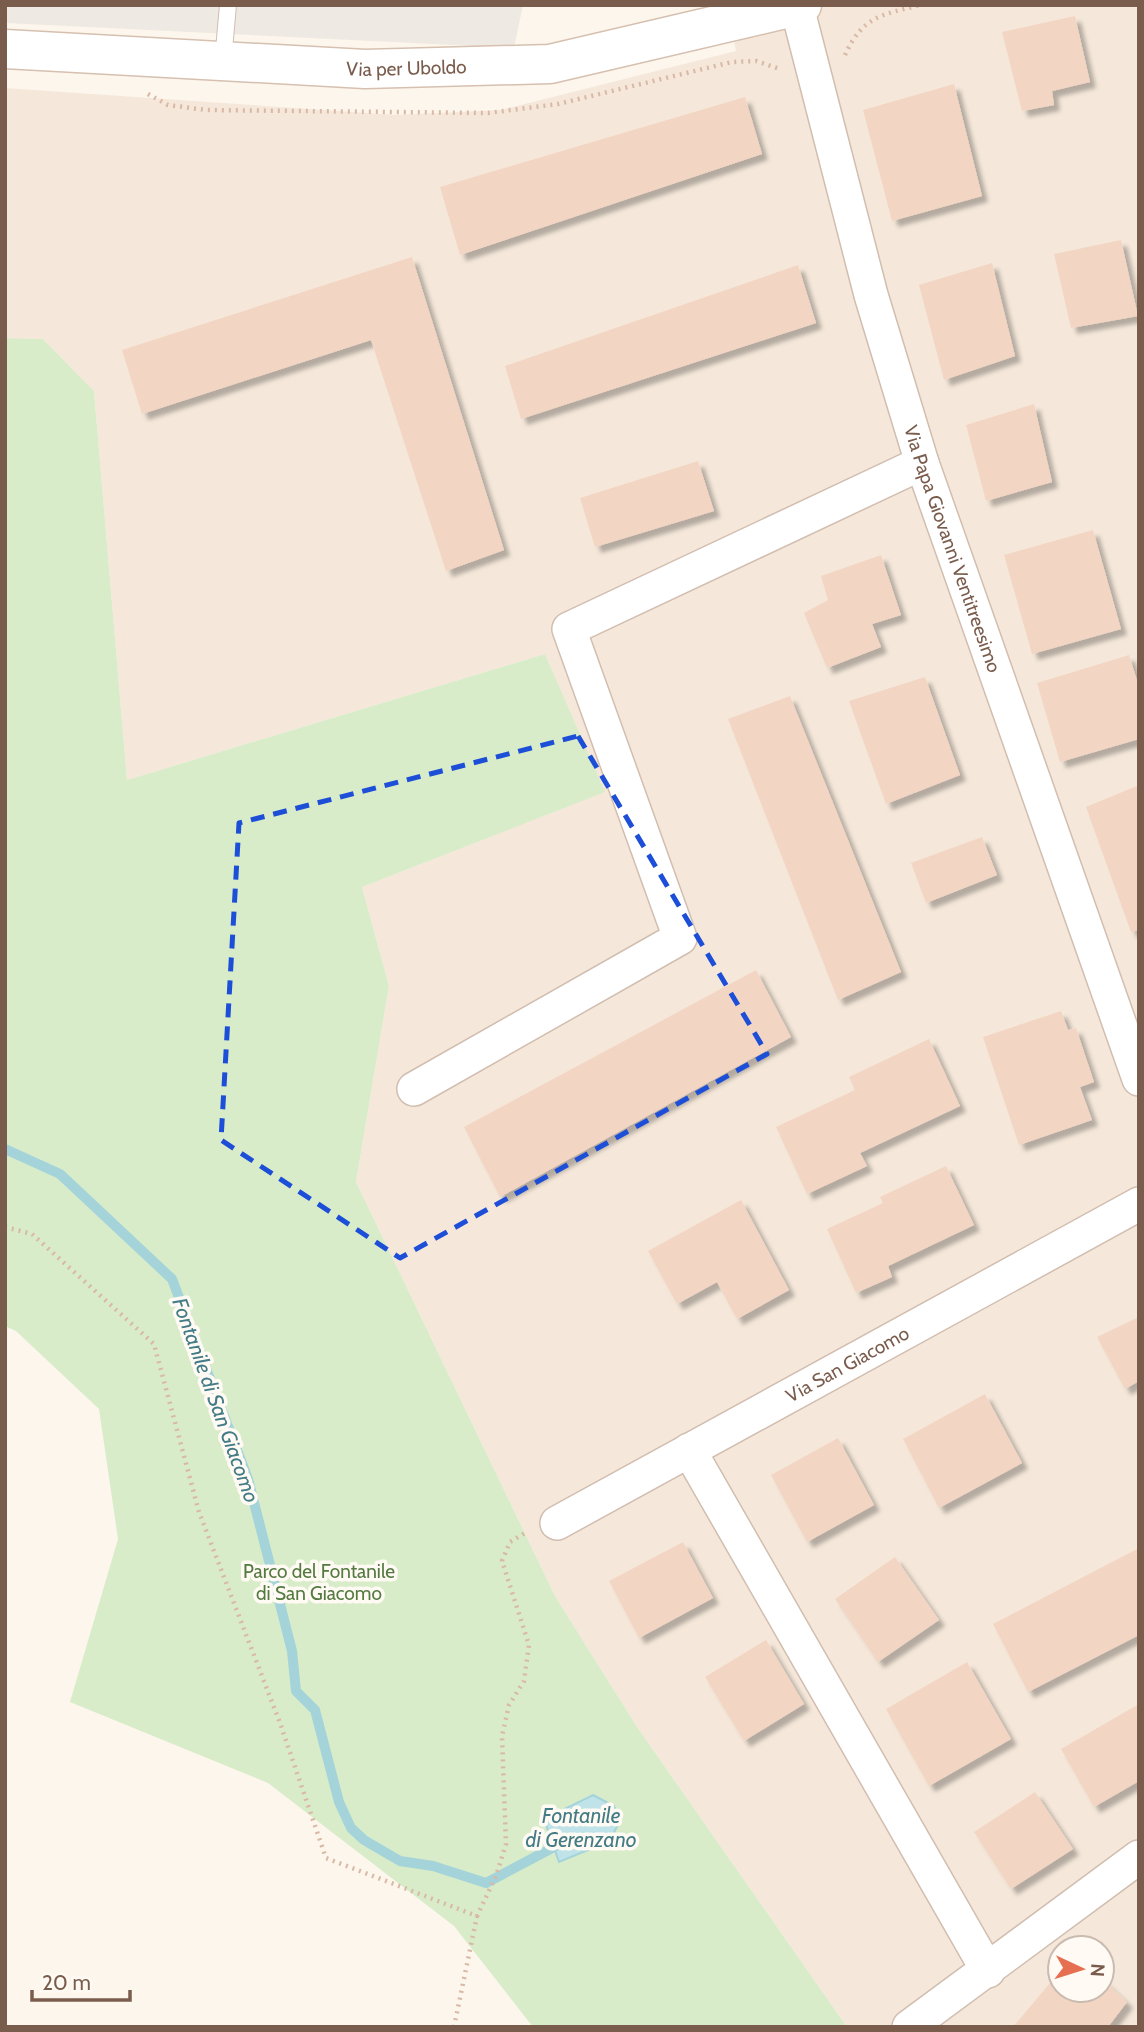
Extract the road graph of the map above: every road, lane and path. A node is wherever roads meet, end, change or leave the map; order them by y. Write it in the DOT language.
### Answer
graph roads {
  1 [pos="228,5"];
  2 [pos="799,6"];
  3 [pos="5,49"];
  4 [pos="223,61"];
  5 [pos="922,463"];
  6 [pos="1139,1079"];
  7 [pos="414,1089"];
  8 [pos="1139,1205"];
  9 [pos="5,1227"];
  10 [pos="689,1450"];
  11 [pos="557,1523"];
  12 [pos="1139,1857"];
  13 [pos="477,1916"];
  14 [pos="988,1970"];
  15 [pos="454,2027"];
  16 [pos="909,2027"];
  1 -- 4 [label="lane"];
  2 -- 4 [label="street, Via per Uboldo"];
  2 -- 5 [label="street, Via Papa Giovanni Ventitreesimo"];
  3 -- 4 [label="street, Via per Uboldo"];
  5 -- 6 [label="street, Via Papa Giovanni Ventitreesimo"];
  5 -- 7 [label="street"];
  8 -- 10 [label="street, Via San Giacomo"];
  9 -- 13 [label="path"];
  10 -- 11 [label="street, Via San Giacomo"];
  10 -- 14 [label="street"];
  11 -- 13 [label="path"];
  12 -- 14 [label="street"];
  13 -- 15 [label="path"];
  14 -- 16 [label="street"];
}
